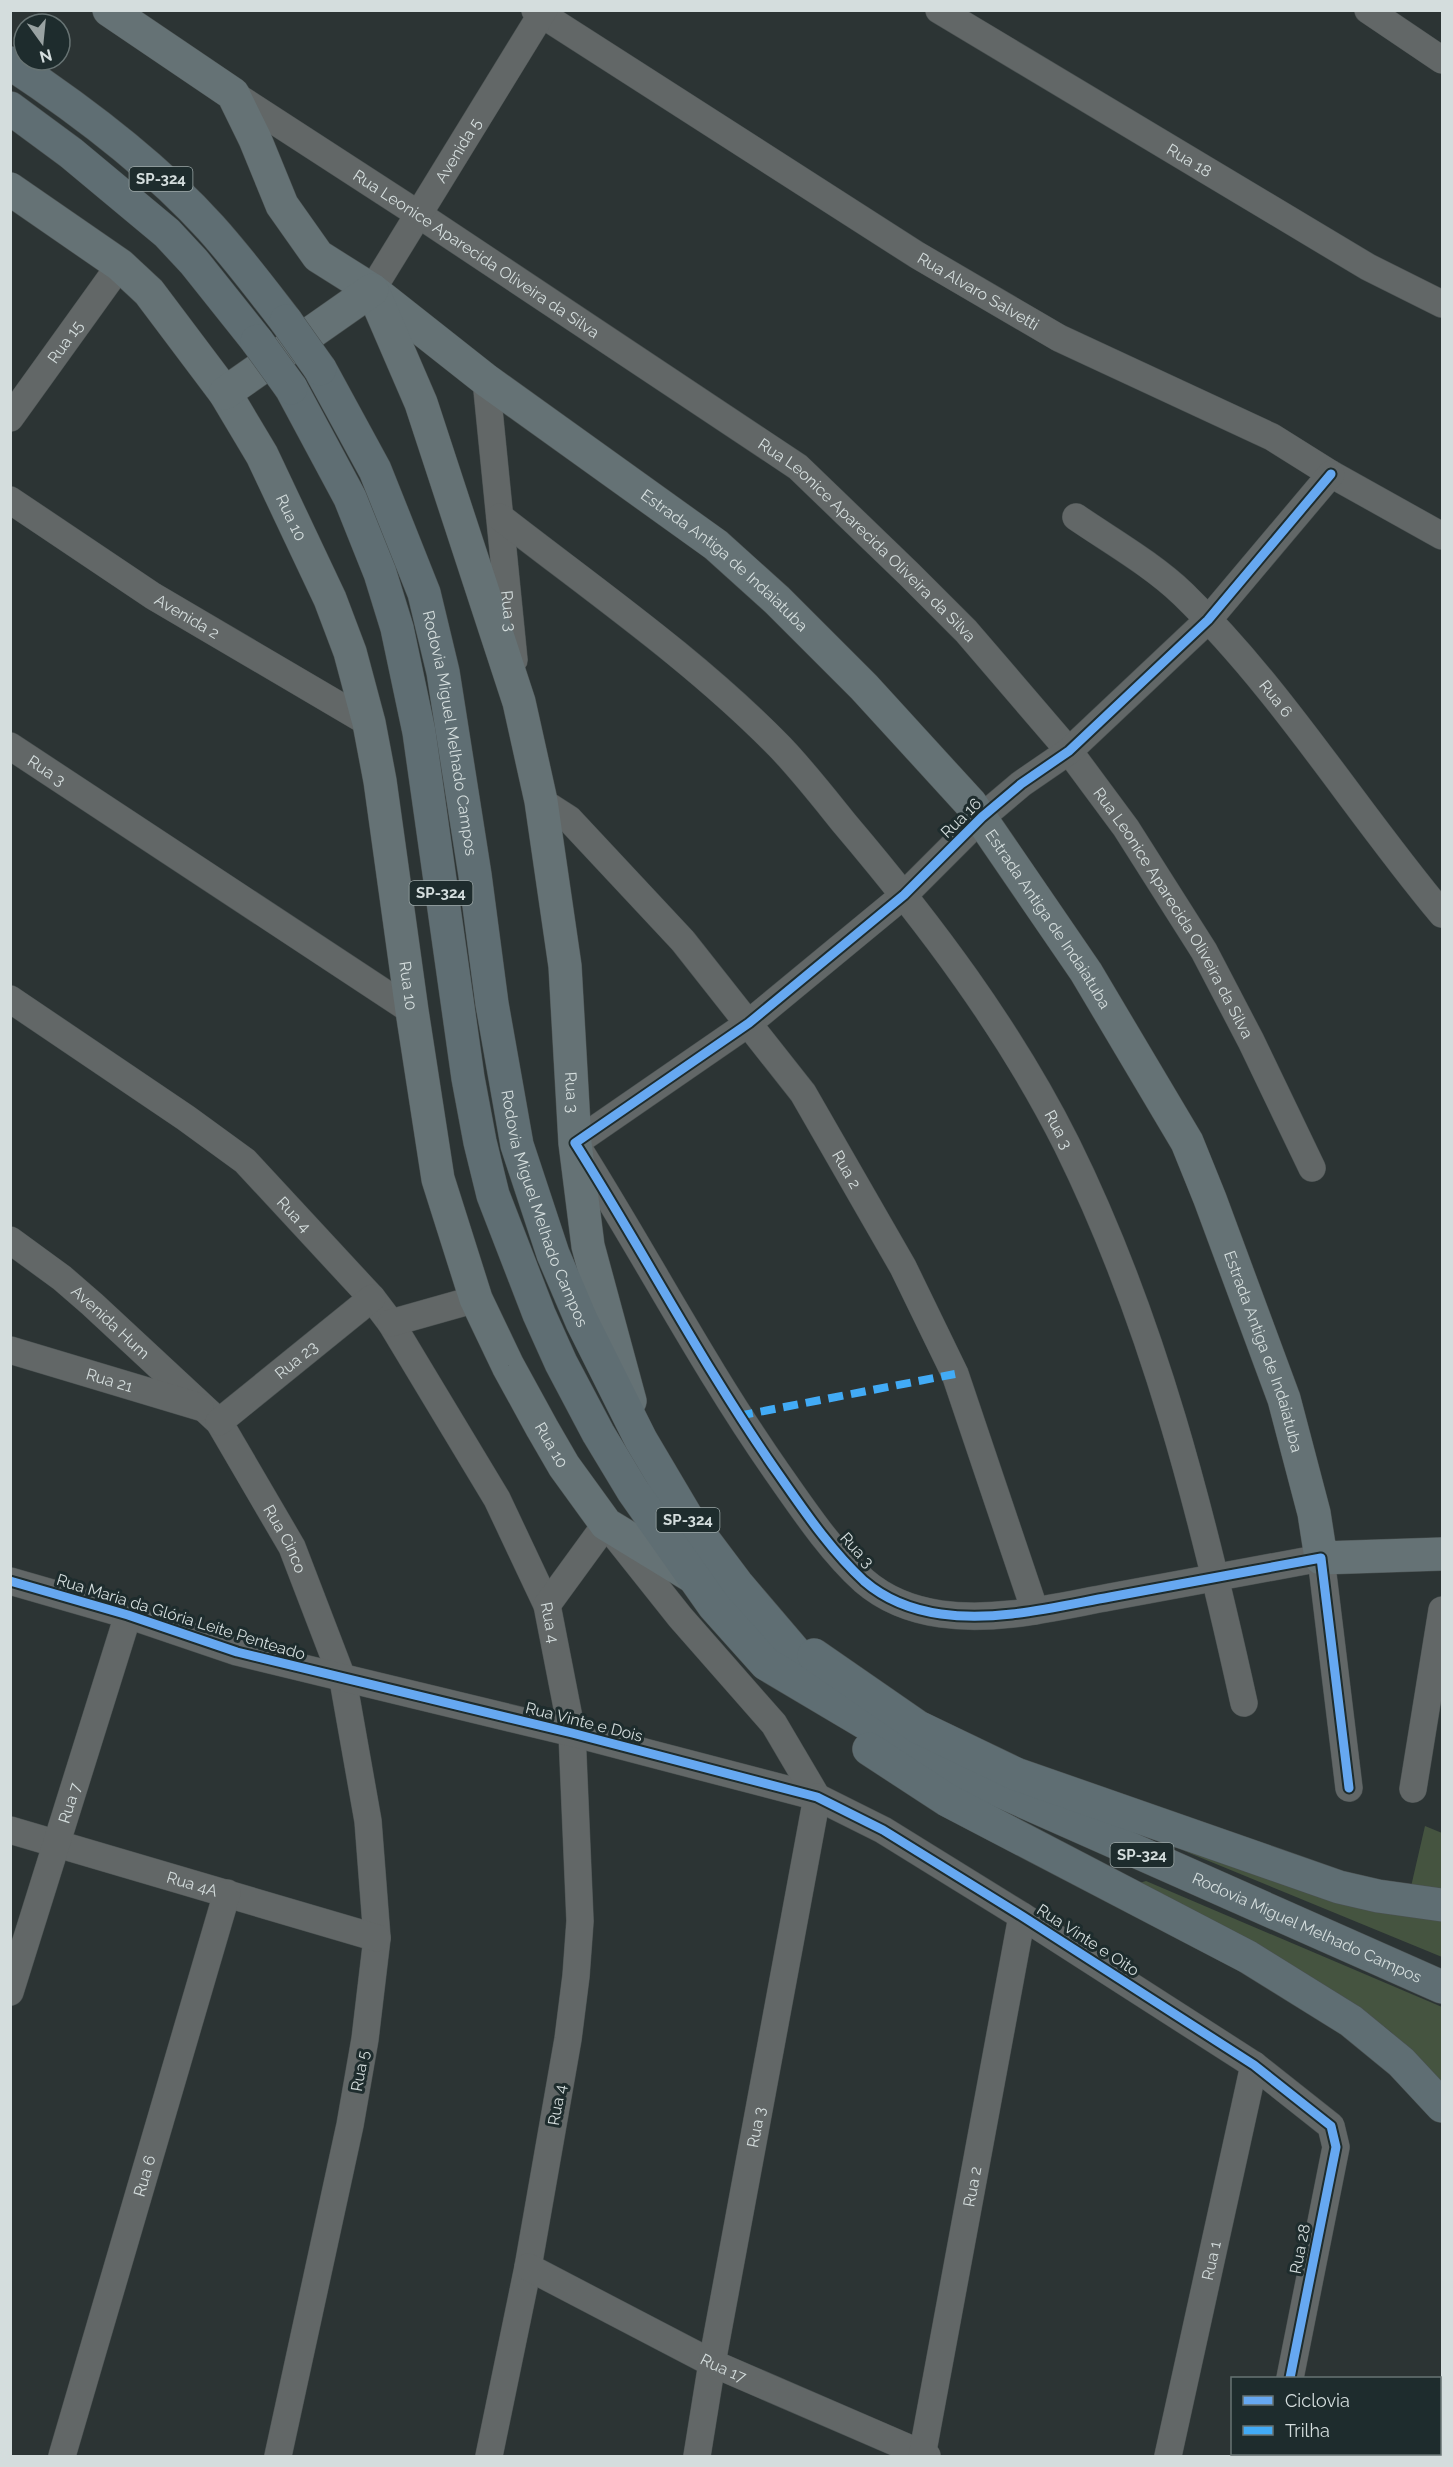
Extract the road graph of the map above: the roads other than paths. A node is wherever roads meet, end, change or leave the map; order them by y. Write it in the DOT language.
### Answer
graph roads {
  1 [pos="109,10"];
  2 [pos="939,10"];
  3 [pos="1368,10"];
  4 [pos="540,12"];
  5 [pos="1443,60"];
  6 [pos="10,63"];
  7 [pos="233,94"];
  8 [pos="10,108"];
  9 [pos="10,189"];
  10 [pos="418,214"];
  11 [pos="120,265"];
  12 [pos="372,290"];
  13 [pos="1443,304"];
  14 [pos="486,380"];
  15 [pos="225,393"];
  16 [pos="10,418"];
  17 [pos="1331,474"];
  18 [pos="10,500"];
  19 [pos="500,517"];
  20 [pos="1076,517"];
  21 [pos="1443,536"];
  22 [pos="1208,620"];
  23 [pos="519,702"];
  24 [pos="369,723"];
  25 [pos="10,746"];
  26 [pos="1069,752"];
  27 [pos="540,801"];
  28 [pos="982,817"];
  29 [pos="904,894"];
  30 [pos="1443,914"];
  31 [pos="10,999"];
  32 [pos="412,1011"];
  33 [pos="749,1023"];
  34 [pos="575,1143"];
  35 [pos="1312,1168"];
  36 [pos="10,1240"];
  37 [pos="372,1298"];
  38 [pos="476,1299"];
  39 [pos="391,1323"];
  40 [pos="10,1350"];
  41 [pos="213,1415"];
  42 [pos="641,1440"];
  43 [pos="606,1524"];
  44 [pos="1443,1554"];
  45 [pos="1321,1558"];
  46 [pos="693,1577"];
  47 [pos="1216,1577"];
  48 [pos="10,1581"];
  49 [pos="547,1605"];
  50 [pos="1443,1610"];
  51 [pos="1035,1611"];
  52 [pos="128,1615"];
  53 [pos="774,1626"];
  54 [pos="766,1664"];
  55 [pos="343,1680"];
  56 [pos="1244,1703"];
  57 [pos="847,1712"];
  58 [pos="572,1733"];
  59 [pos="1349,1788"];
  60 [pos="1413,1789"];
  61 [pos="817,1797"];
  62 [pos="10,1830"];
  63 [pos="57,1843"];
  64 [pos="227,1893"];
  65 [pos="1443,1905"];
  66 [pos="1022,1916"];
  67 [pos="376,1938"];
  68 [pos="1443,1987"];
  69 [pos="10,1992"];
  70 [pos="1254,2065"];
  71 [pos="1443,2106"];
  72 [pos="1331,2126"];
  73 [pos="528,2267"];
  74 [pos="712,2363"];
  75 [pos="1290,2377"];
  76 [pos="924,2456"];
  77 [pos="62,2457"];
  78 [pos="278,2457"];
  79 [pos="489,2457"];
  80 [pos="697,2457"];
  81 [pos="1168,2457"];
  1 -- 7 [label="main road, Rua Leonice Aparecida Oliveira da Silva"];
  2 -- 13 [label="street, Rua 18"];
  3 -- 5 [label="street"];
  4 -- 10 [label="street, Avenida 5"];
  4 -- 17 [label="street, Rua Alvaro Salvetti"];
  6 -- 42 [label="highway, Rodovia Miguel Melhado Campos / SP-324, bridge"];
  7 -- 10 [label="street, Rua Leonice Aparecida Oliveira da Silva"];
  7 -- 12 [label="main road, Rua Leonice Aparecida Oliveira da Silva"];
  8 -- 46 [label="highway, Rodovia Miguel Melhado Campos / SP-324, bridge"];
  9 -- 11 [label="main road, Rua 10 / SP-324"];
  10 -- 12 [label="street, Avenida 5"];
  10 -- 26 [label="street, Rua Leonice Aparecida Oliveira da Silva"];
  11 -- 15 [label="main road, Rua 10 / SP-324"];
  11 -- 16 [label="street, Rua 15"];
  12 -- 14 [label="main road, Estrada Antiga de Indaiatuba"];
  12 -- 15 [label="main road"];
  12 -- 23 [label="main road"];
  14 -- 19 [label="street, Rua 3"];
  14 -- 28 [label="main road, Estrada Antiga de Indaiatuba"];
  15 -- 24 [label="main road, Rua 10 / SP-324"];
  17 -- 21 [label="street, Rua Alvaro Salvetti"];
  17 -- 22 [label="street, Rua 16"];
  18 -- 24 [label="street, Avenida 2"];
  19 -- 23 [label="street, Rua 3"];
  19 -- 29 [label="street, Rua 3"];
  20 -- 22 [label="street, Rua 6"];
  22 -- 26 [label="street, Rua 16"];
  22 -- 30 [label="street, Rua 6"];
  23 -- 27 [label="main road, Rua 3"];
  24 -- 32 [label="main road, Rua 10 / SP-324"];
  25 -- 32 [label="street, Rua 3"];
  26 -- 28 [label="street, Rua 16"];
  26 -- 35 [label="street, Rua Leonice Aparecida Oliveira da Silva"];
  27 -- 33 [label="street, Rua 2"];
  27 -- 34 [label="main road, Rua 3"];
  28 -- 29 [label="street, Rua 16"];
  28 -- 45 [label="main road, Estrada Antiga de Indaiatuba"];
  29 -- 33 [label="street, Rua 16"];
  29 -- 47 [label="street, Rua 3"];
  31 -- 37 [label="street, Rua 4"];
  32 -- 38 [label="main road, Rua 10 / SP-324"];
  33 -- 34 [label="street, Rua 16"];
  33 -- 51 [label="street, Rua 2"];
  34 -- 42 [label="main road"];
  34 -- 51 [label="street, Rua 3"];
  36 -- 41 [label="street, Avenida Hum"];
  37 -- 39 [label="street, Rua 4"];
  37 -- 41 [label="street, Rua 23"];
  38 -- 39 [label="street"];
  38 -- 43 [label="main road, Rua 10 / SP-324"];
  39 -- 49 [label="street, Rua 4"];
  40 -- 41 [label="street, Rua 21"];
  41 -- 55 [label="street, Rua Cinco"];
  42 -- 53 [label="highway, Rodovia Miguel Melhado Campos / SP-324"];
  43 -- 46 [label="main road"];
  43 -- 49 [label="street"];
  43 -- 61 [label="street, Rua 10"];
  44 -- 45 [label="main road"];
  45 -- 47 [label="street, Rua 3"];
  45 -- 59 [label="street"];
  46 -- 54 [label="highway, Rodovia Miguel Melhado Campos / SP-324"];
  47 -- 51 [label="street, Rua 3"];
  47 -- 56 [label="street, Rua 3"];
  48 -- 52 [label="street, Rua Maria da Glória Leite Penteado"];
  49 -- 58 [label="street, Rua 4"];
  50 -- 60 [label="street"];
  52 -- 55 [label="street, Rua Maria da Glória Leite Penteado"];
  52 -- 63 [label="street, Rua 7"];
  53 -- 57 [label="highway, Rodovia Miguel Melhado Campos / SP-324"];
  53 -- 65 [label="highway"];
  54 -- 57 [label="highway, Rodovia Miguel Melhado Campos / SP-324"];
  54 -- 71 [label="highway"];
  55 -- 58 [label="street, Rua Vinte e Dois"];
  55 -- 67 [label="street, Rua 5"];
  57 -- 68 [label="highway, Rodovia Miguel Melhado Campos / SP-324"];
  58 -- 61 [label="street, Rua Vinte e Dois"];
  58 -- 73 [label="street, Rua 4"];
  61 -- 66 [label="street, Rua Vinte e Oito"];
  61 -- 74 [label="street, Rua 3"];
  62 -- 63 [label="street, Rua 4A"];
  63 -- 64 [label="street, Rua 4A"];
  63 -- 69 [label="street, Rua 7"];
  64 -- 67 [label="street, Rua 4A"];
  64 -- 77 [label="street, Rua 6"];
  66 -- 70 [label="street, Rua Vinte e Oito"];
  66 -- 76 [label="street, Rua 2"];
  67 -- 78 [label="street, Rua 5"];
  70 -- 72 [label="street, Rua Vinte e Oito"];
  70 -- 81 [label="street, Rua 1"];
  72 -- 75 [label="street, Rua 28"];
  73 -- 74 [label="street, Rua 17"];
  73 -- 79 [label="street, Rua 4"];
  74 -- 76 [label="street, Rua 17"];
  74 -- 80 [label="street, Rua 3"];
}
